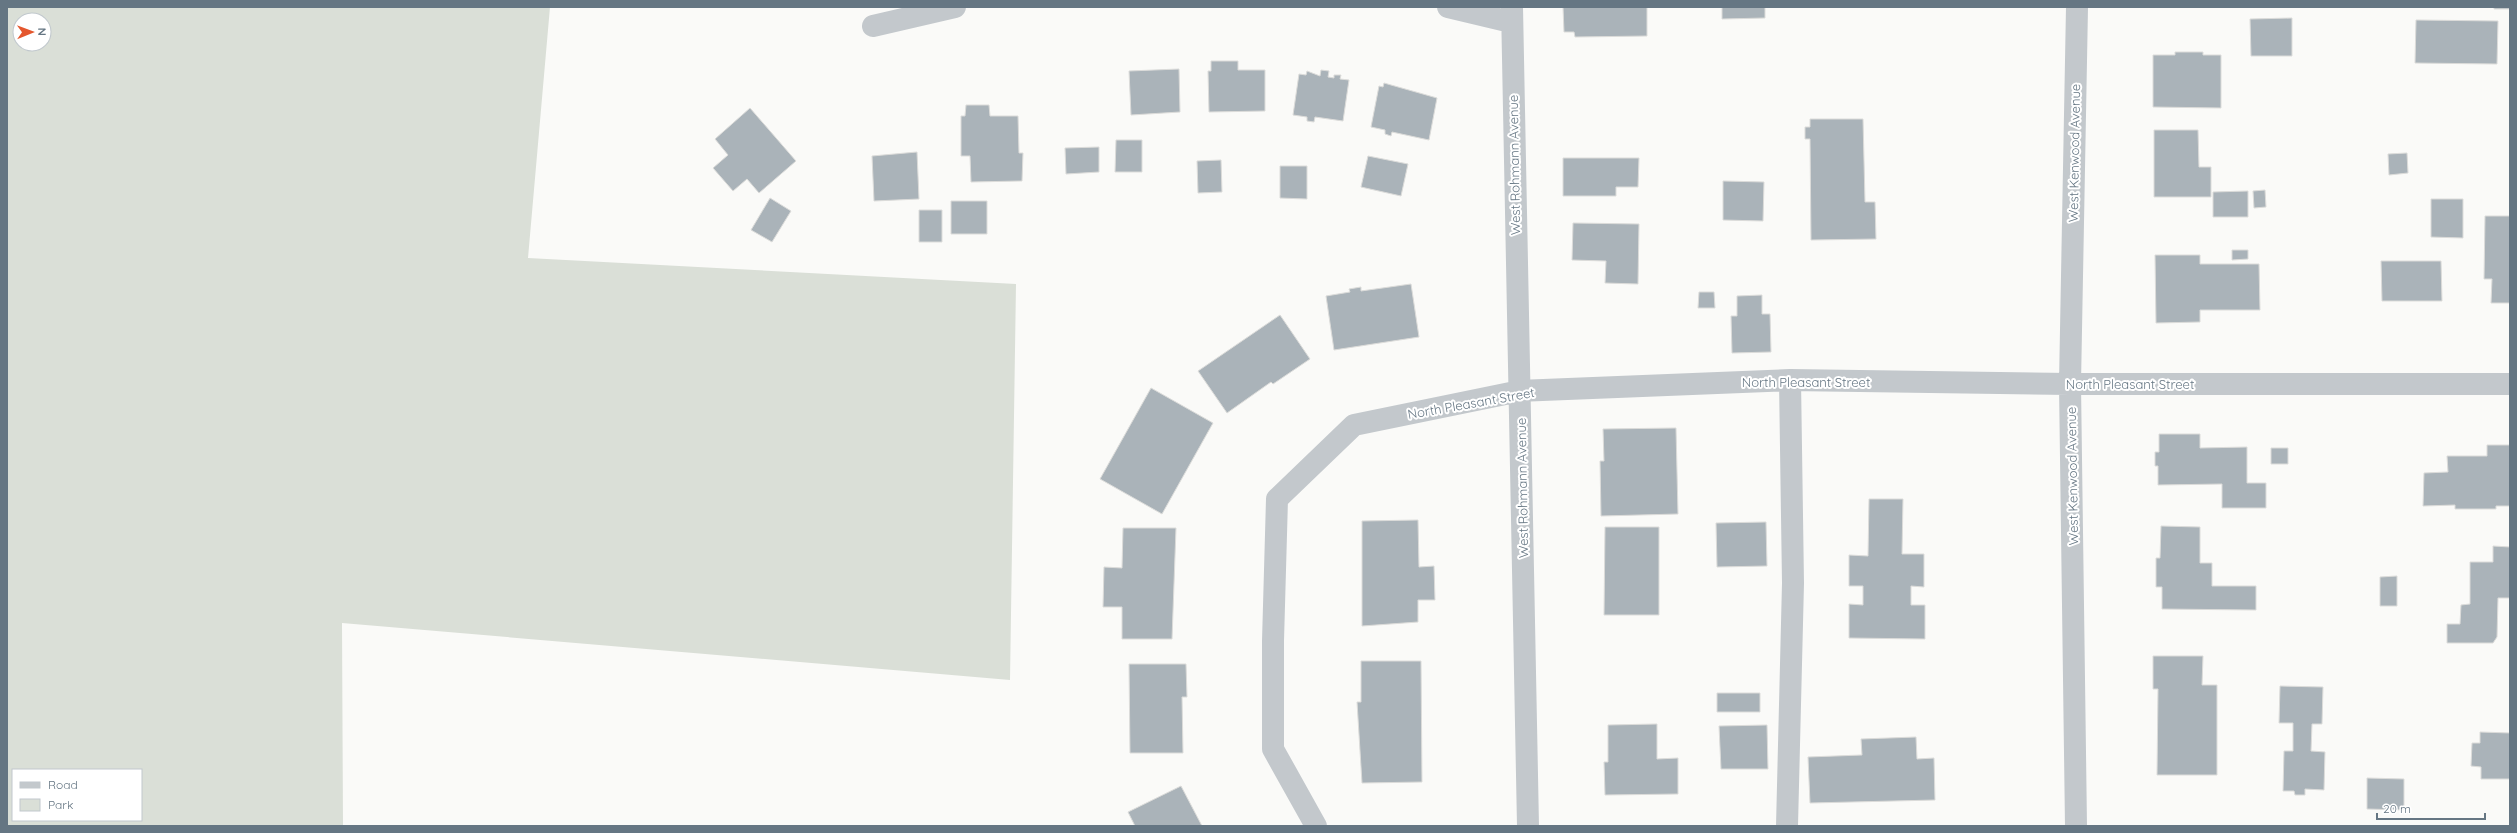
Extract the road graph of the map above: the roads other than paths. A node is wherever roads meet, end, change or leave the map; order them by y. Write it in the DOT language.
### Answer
graph roads {
  1 [pos="955,7"];
  2 [pos="1448,7"];
  3 [pos="2077,7"];
  4 [pos="1511,15"];
  5 [pos="873,26"];
  6 [pos="1790,380"];
  7 [pos="2070,384"];
  8 [pos="2510,384"];
  9 [pos="1520,391"];
  10 [pos="1316,826"];
  11 [pos="1528,826"];
  12 [pos="1787,826"];
  13 [pos="2076,826"];
  1 -- 5 [label="street"];
  2 -- 4 [label="street"];
  3 -- 7 [label="street, West Kenwood Avenue"];
  4 -- 9 [label="street, West Rohmann Avenue"];
  6 -- 7 [label="street, North Pleasant Street"];
  6 -- 9 [label="street, North Pleasant Street"];
  6 -- 12 [label="street"];
  7 -- 8 [label="street, North Pleasant Street"];
  7 -- 13 [label="street, West Kenwood Avenue"];
  9 -- 10 [label="street, North Pleasant Street"];
  9 -- 11 [label="street, West Rohmann Avenue"];
}
